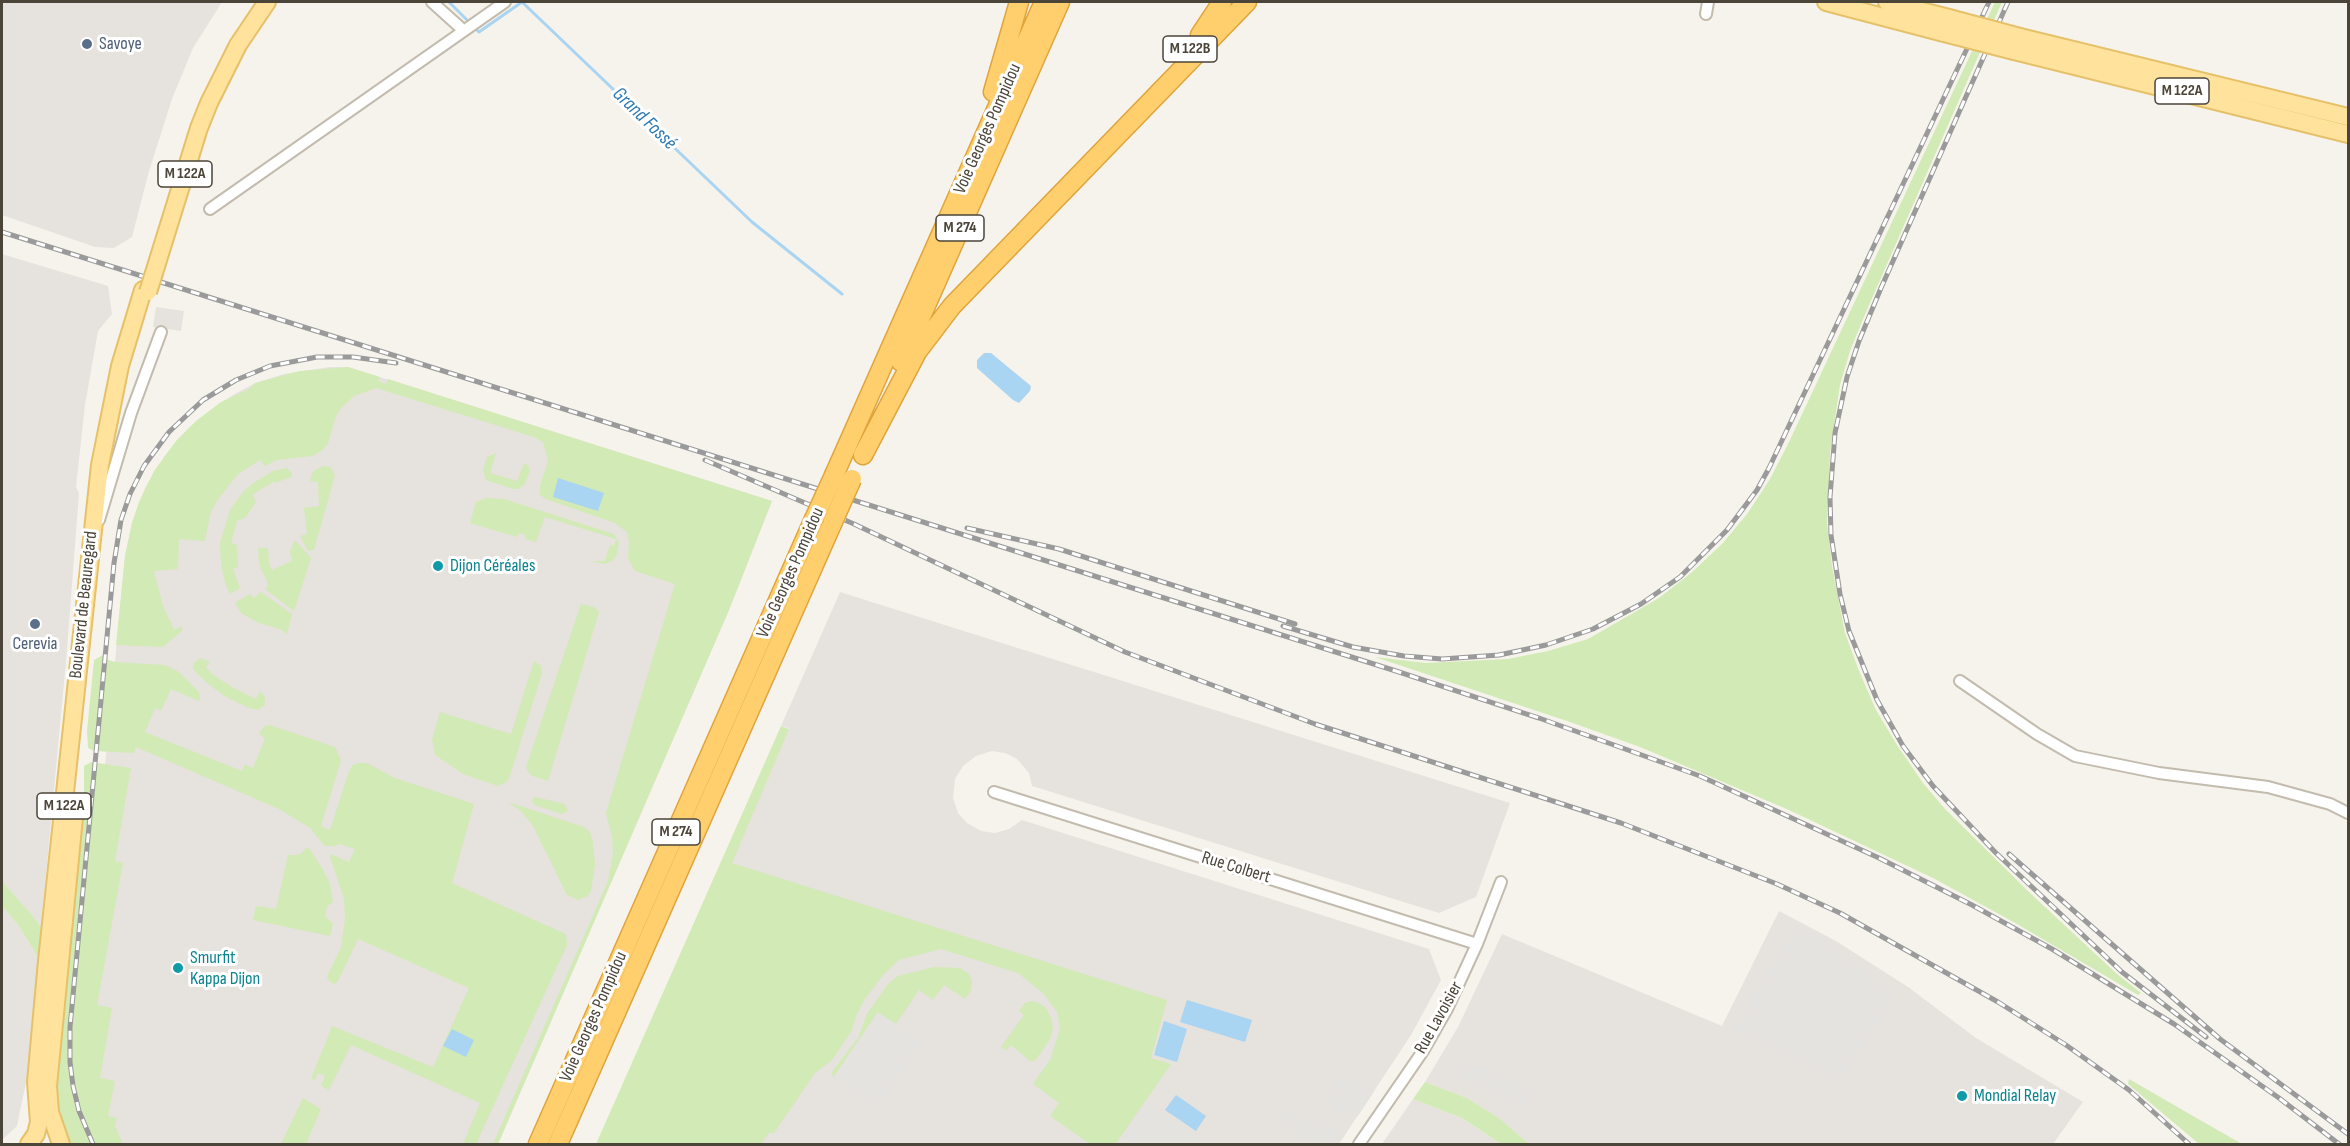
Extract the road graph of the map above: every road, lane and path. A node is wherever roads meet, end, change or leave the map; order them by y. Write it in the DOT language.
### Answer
graph roads {
  1 [pos="260,2"];
  2 [pos="267,2"];
  3 [pos="432,2"];
  4 [pos="504,2"];
  5 [pos="1019,2"];
  6 [pos="1044,2"];
  7 [pos="1060,2"];
  8 [pos="1222,2"];
  9 [pos="1247,2"];
  10 [pos="1704,2"];
  11 [pos="1708,2"];
  12 [pos="1826,2"];
  13 [pos="1887,2"];
  14 [pos="1947,26"];
  15 [pos="463,30"];
  16 [pos="2017,44"];
  17 [pos="217,78"];
  18 [pos="1156,94"];
  19 [pos="2349,117"];
  20 [pos="2349,134"];
  21 [pos="975,157"];
  22 [pos="210,209"];
  23 [pos="146,291"];
  24 [pos="161,332"];
  25 [pos="863,455"];
  26 [pos="843,476"];
  27 [pos="823,521"];
  28 [pos="98,523"];
  29 [pos="1960,681"];
  30 [pos="994,792"];
  31 [pos="2349,813"];
  32 [pos="1501,882"];
  33 [pos="1477,944"];
  34 [pos="30,1144"];
  35 [pos="52,1144"];
  36 [pos="61,1144"];
  37 [pos="538,1144"];
  38 [pos="558,1144"];
  39 [pos="1359,1144"];
  1 -- 17 [label="main road, M 122A"];
  2 -- 17 [label="main road, M 122A"];
  3 -- 15 [label="street"];
  4 -- 15 [label="street"];
  5 -- 21 [label="highway"];
  6 -- 21 [label="highway, Voie Georges Pompidou / M 274"];
  7 -- 25 [label="highway, Voie Georges Pompidou / M 274"];
  8 -- 18 [label="highway, M 122B"];
  9 -- 18 [label="highway"];
  10 -- 11 [label="street"];
  12 -- 14 [label="main road, M 122A"];
  13 -- 14 [label="main road, M 122A"];
  14 -- 16 [label="main road, M 122A, bridge"];
  15 -- 22 [label="street"];
  16 -- 19 [label="main road, M 122A"];
  16 -- 20 [label="main road, M 122A"];
  17 -- 23 [label="main road, Boulevard de Beauregard / M 122A, bridge"];
  18 -- 25 [label="highway"];
  21 -- 26 [label="highway, Voie Georges Pompidou / M 274"];
  23 -- 28 [label="main road, Boulevard de Beauregard / M 122A"];
  23 -- 34 [label="main road, Boulevard de Beauregard / M 122A"];
  24 -- 28 [label="street"];
  25 -- 26 [label="highway, Voie Georges Pompidou / M 274"];
  26 -- 27 [label="highway, Voie Georges Pompidou / M 274, bridge"];
  27 -- 37 [label="highway, Voie Georges Pompidou / M 274"];
  27 -- 38 [label="highway, Voie Georges Pompidou / M 274"];
  28 -- 36 [label="main road, Boulevard de Beauregard / M 122A"];
  29 -- 31 [label="street"];
  30 -- 33 [label="street, Rue Colbert"];
  32 -- 33 [label="street, Rue Lavoisier"];
  33 -- 39 [label="street, Rue Lavoisier"];
  34 -- 35 [label="main road"];
}
